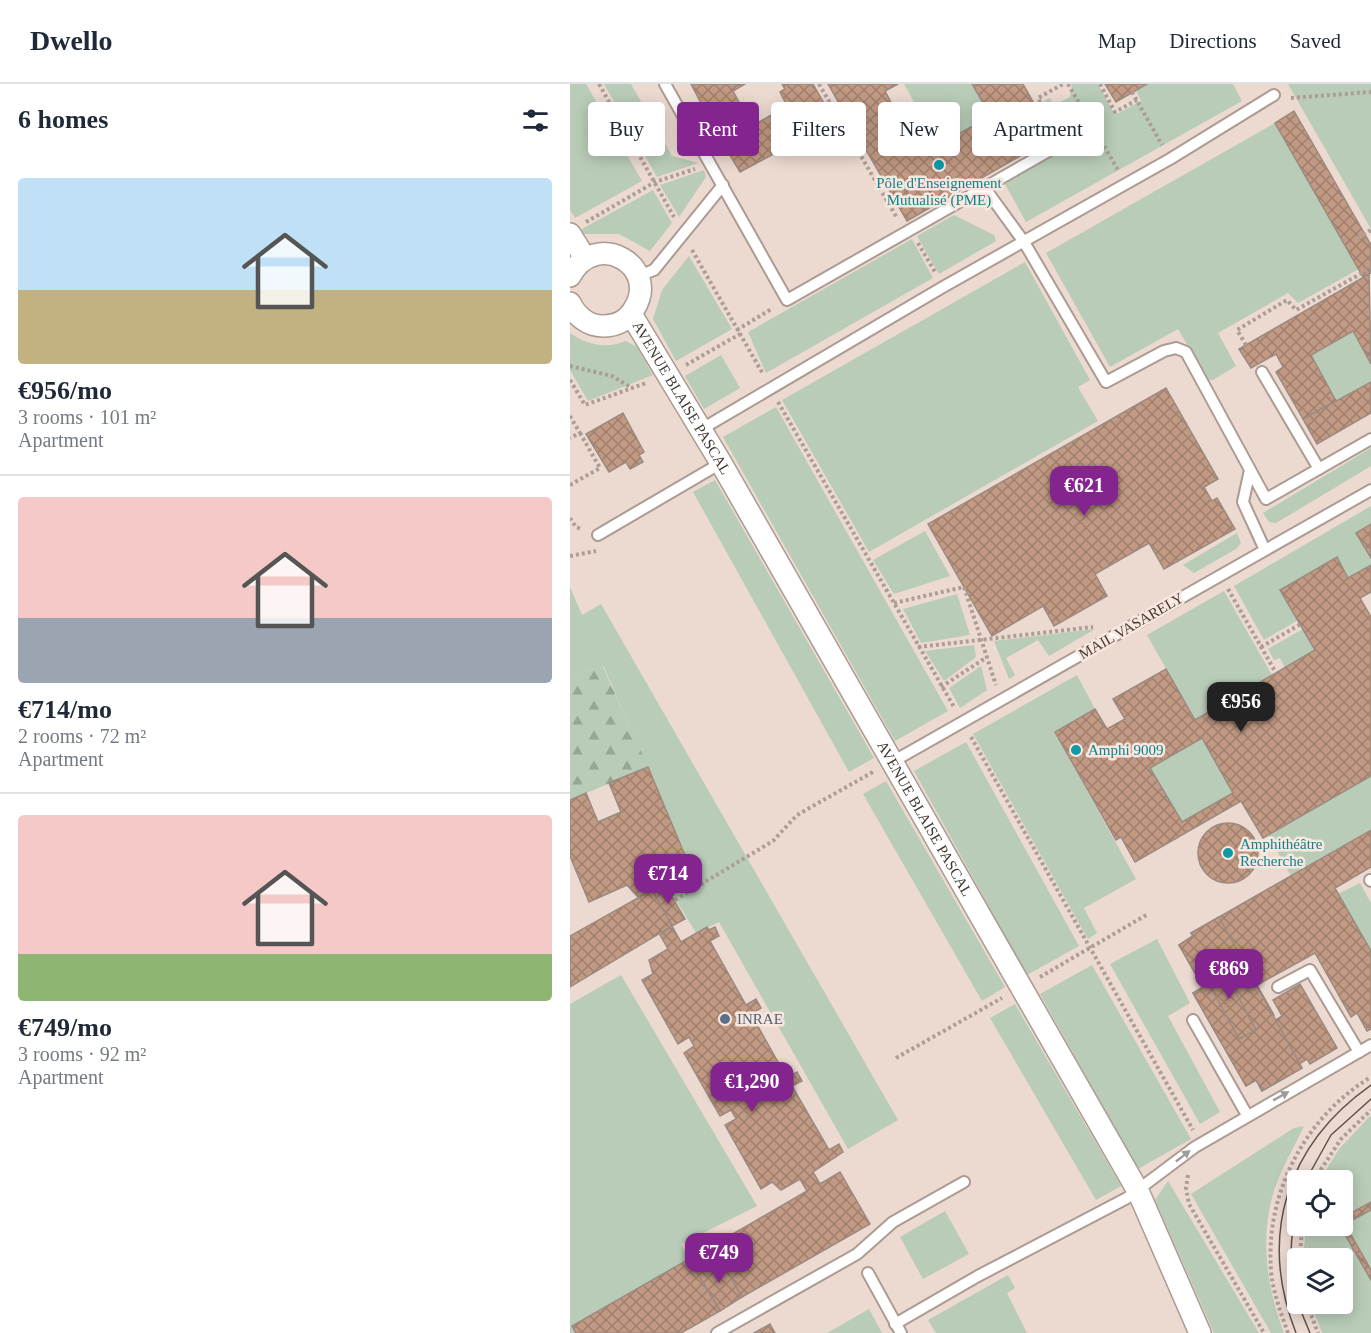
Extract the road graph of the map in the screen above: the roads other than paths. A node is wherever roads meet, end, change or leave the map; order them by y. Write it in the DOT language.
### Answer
graph roads {
  1 [pos="665,84"];
  2 [pos="1274,95"];
  3 [pos="1039,156"];
  4 [pos="723,185"];
  5 [pos="984,187"];
  6 [pos="575,230"];
  7 [pos="1023,242"];
  8 [pos="585,258"];
  9 [pos="570,276"];
  10 [pos="639,276"];
  11 [pos="570,304"];
  12 [pos="631,314"];
  13 [pos="1262,372"];
  14 [pos="700,430"];
  15 [pos="1371,439"];
  16 [pos="720,463"];
  17 [pos="1319,469"];
  18 [pos="1250,470"];
  19 [pos="1371,490"];
  20 [pos="598,535"];
  21 [pos="1265,550"];
  22 [pos="891,762"];
  23 [pos="1278,987"];
  24 [pos="1193,1020"];
  25 [pos="1371,1045"];
  26 [pos="1359,1052"];
  27 [pos="1247,1115"];
  28 [pos="964,1182"];
  29 [pos="1138,1191"];
  30 [pos="868,1273"];
  31 [pos="898,1328"];
  32 [pos="717,1333"];
  33 [pos="1200,1333"];
  1 -- 4 [label="lane"];
  2 -- 7 [label="lane"];
  3 -- 5 [label="lane"];
  4 -- 5 [label="lane"];
  4 -- 10 [label="lane"];
  5 -- 7 [label="lane"];
  6 -- 8 [label="street"];
  7 -- 14 [label="lane"];
  7 -- 18 [label="lane"];
  8 -- 9 [label="street"];
  8 -- 10 [label="street"];
  10 -- 12 [label="street, AVENUE BLAISE PASCAL"];
  11 -- 12 [label="street, AVENUE BLAISE PASCAL"];
  12 -- 14 [label="street, AVENUE BLAISE PASCAL"];
  13 -- 17 [label="lane"];
  14 -- 16 [label="street, AVENUE BLAISE PASCAL"];
  15 -- 17 [label="lane"];
  16 -- 20 [label="lane"];
  16 -- 22 [label="street, AVENUE BLAISE PASCAL"];
  17 -- 18 [label="lane"];
  18 -- 21 [label="lane"];
  19 -- 21 [label="lane, MAIL VASARELY"];
  21 -- 22 [label="lane, MAIL VASARELY"];
  22 -- 29 [label="street, AVENUE BLAISE PASCAL"];
  23 -- 26 [label="lane"];
  24 -- 27 [label="lane"];
  25 -- 26 [label="lane"];
  27 -- 26 [label="lane, one-way"];
  29 -- 27 [label="lane, one-way"];
  28 -- 32 [label="lane"];
  29 -- 31 [label="lane"];
  29 -- 33 [label="street, AVENUE BLAISE PASCAL"];
  30 -- 31 [label="lane"];
}
